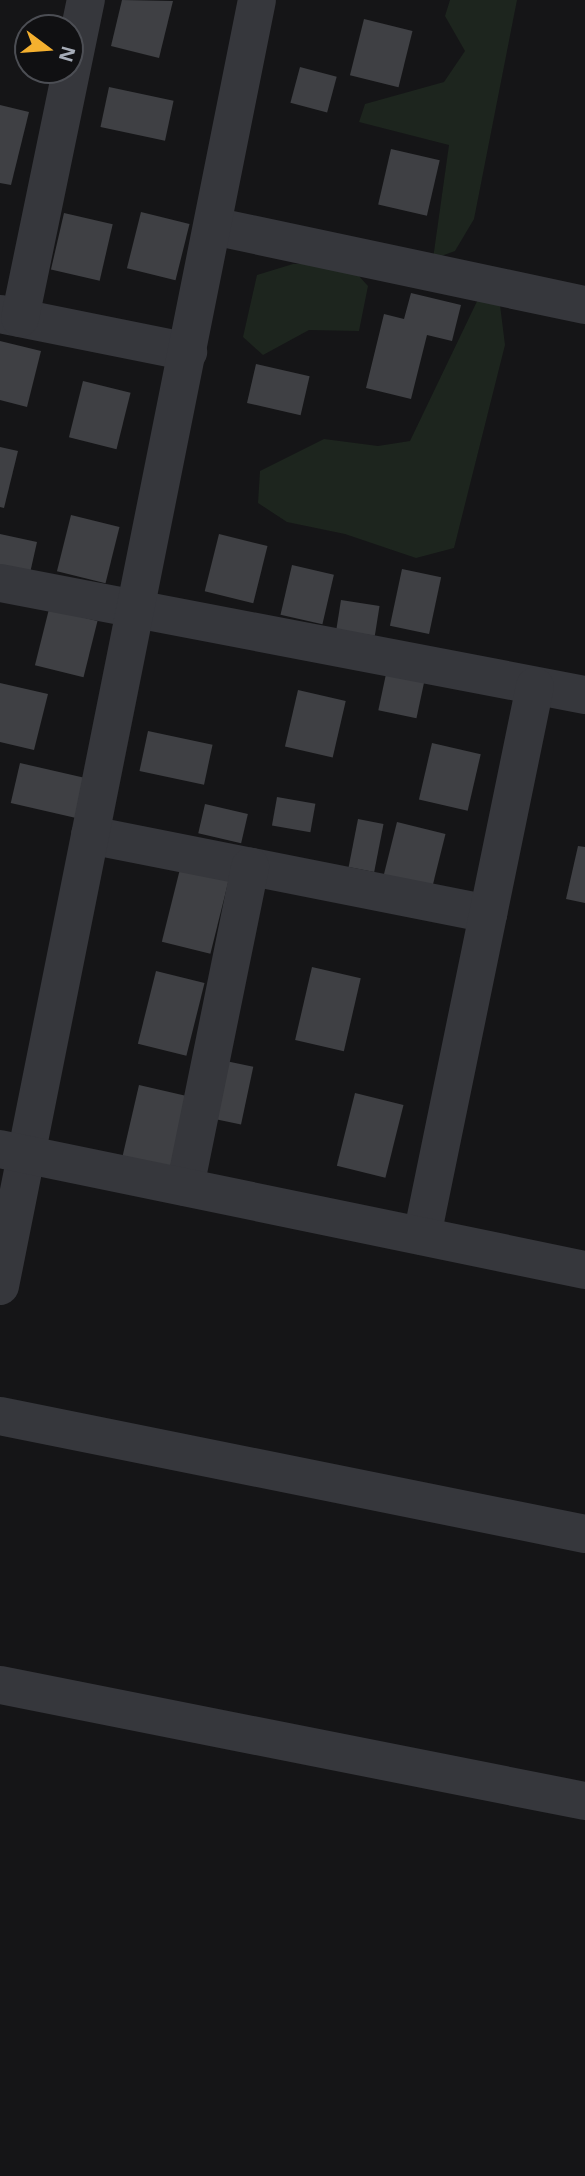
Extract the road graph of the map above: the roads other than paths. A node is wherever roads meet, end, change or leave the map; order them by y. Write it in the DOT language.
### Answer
graph roads {
  1 [pos="86,0"];
  2 [pos="257,0"];
  3 [pos="213,226"];
  4 [pos="585,305"];
  5 [pos="10,316"];
  6 [pos="188,352"];
  7 [pos="0,583"];
  8 [pos="136,610"];
  9 [pos="535,686"];
  10 [pos="585,695"];
  11 [pos="90,835"];
  12 [pos="250,867"];
  13 [pos="488,914"];
  14 [pos="12,1152"];
  15 [pos="186,1187"];
  16 [pos="422,1236"];
  17 [pos="585,1270"];
  18 [pos="0,1286"];
  19 [pos="0,1416"];
  20 [pos="585,1534"];
  21 [pos="0,1685"];
  22 [pos="585,1801"];
  1 -- 5 [label="street"];
  2 -- 3 [label="street"];
  3 -- 4 [label="street"];
  3 -- 6 [label="street"];
  5 -- 6 [label="street"];
  6 -- 8 [label="street"];
  7 -- 8 [label="street"];
  8 -- 9 [label="street"];
  8 -- 11 [label="street"];
  9 -- 10 [label="street"];
  9 -- 13 [label="street"];
  11 -- 12 [label="street"];
  11 -- 14 [label="street"];
  12 -- 13 [label="street"];
  12 -- 15 [label="street"];
  13 -- 16 [label="street"];
  14 -- 15 [label="street"];
  14 -- 18 [label="street"];
  15 -- 16 [label="street"];
  16 -- 17 [label="street"];
  19 -- 20 [label="street"];
  21 -- 22 [label="street"];
}
